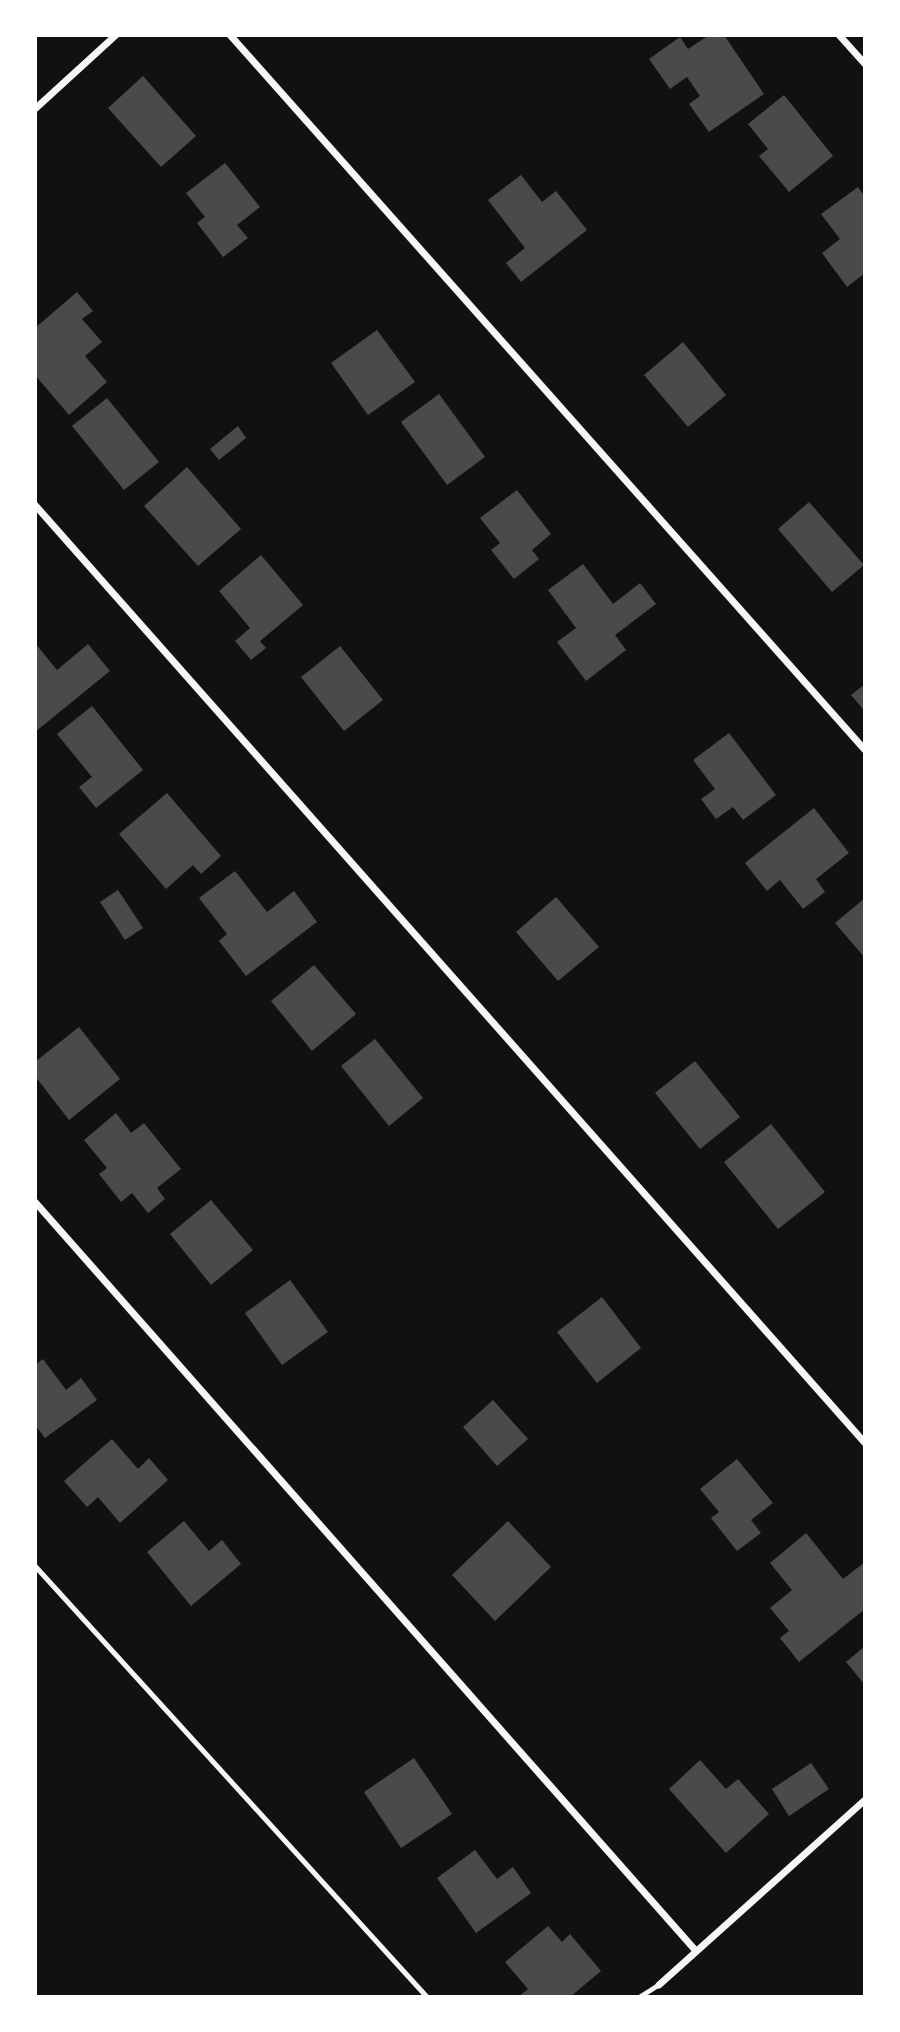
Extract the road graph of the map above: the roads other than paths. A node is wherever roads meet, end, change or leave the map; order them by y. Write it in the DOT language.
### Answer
graph roads {
  1 [pos="117,35"];
  2 [pos="230,35"];
  3 [pos="839,35"];
  4 [pos="865,64"];
  5 [pos="35,108"];
  6 [pos="35,505"];
  7 [pos="865,750"];
  8 [pos="35,1202"];
  9 [pos="865,1443"];
  10 [pos="35,1566"];
  11 [pos="865,1800"];
  12 [pos="696,1951"];
  13 [pos="659,1985"];
  14 [pos="427,1997"];
  15 [pos="640,1997"];
  1 -- 5 [label="street"];
  2 -- 7 [label="street"];
  3 -- 4 [label="street"];
  6 -- 9 [label="street"];
  8 -- 12 [label="street"];
  10 -- 14 [label="lane"];
  11 -- 12 [label="street"];
  12 -- 13 [label="street"];
  13 -- 15 [label="lane"];
}
